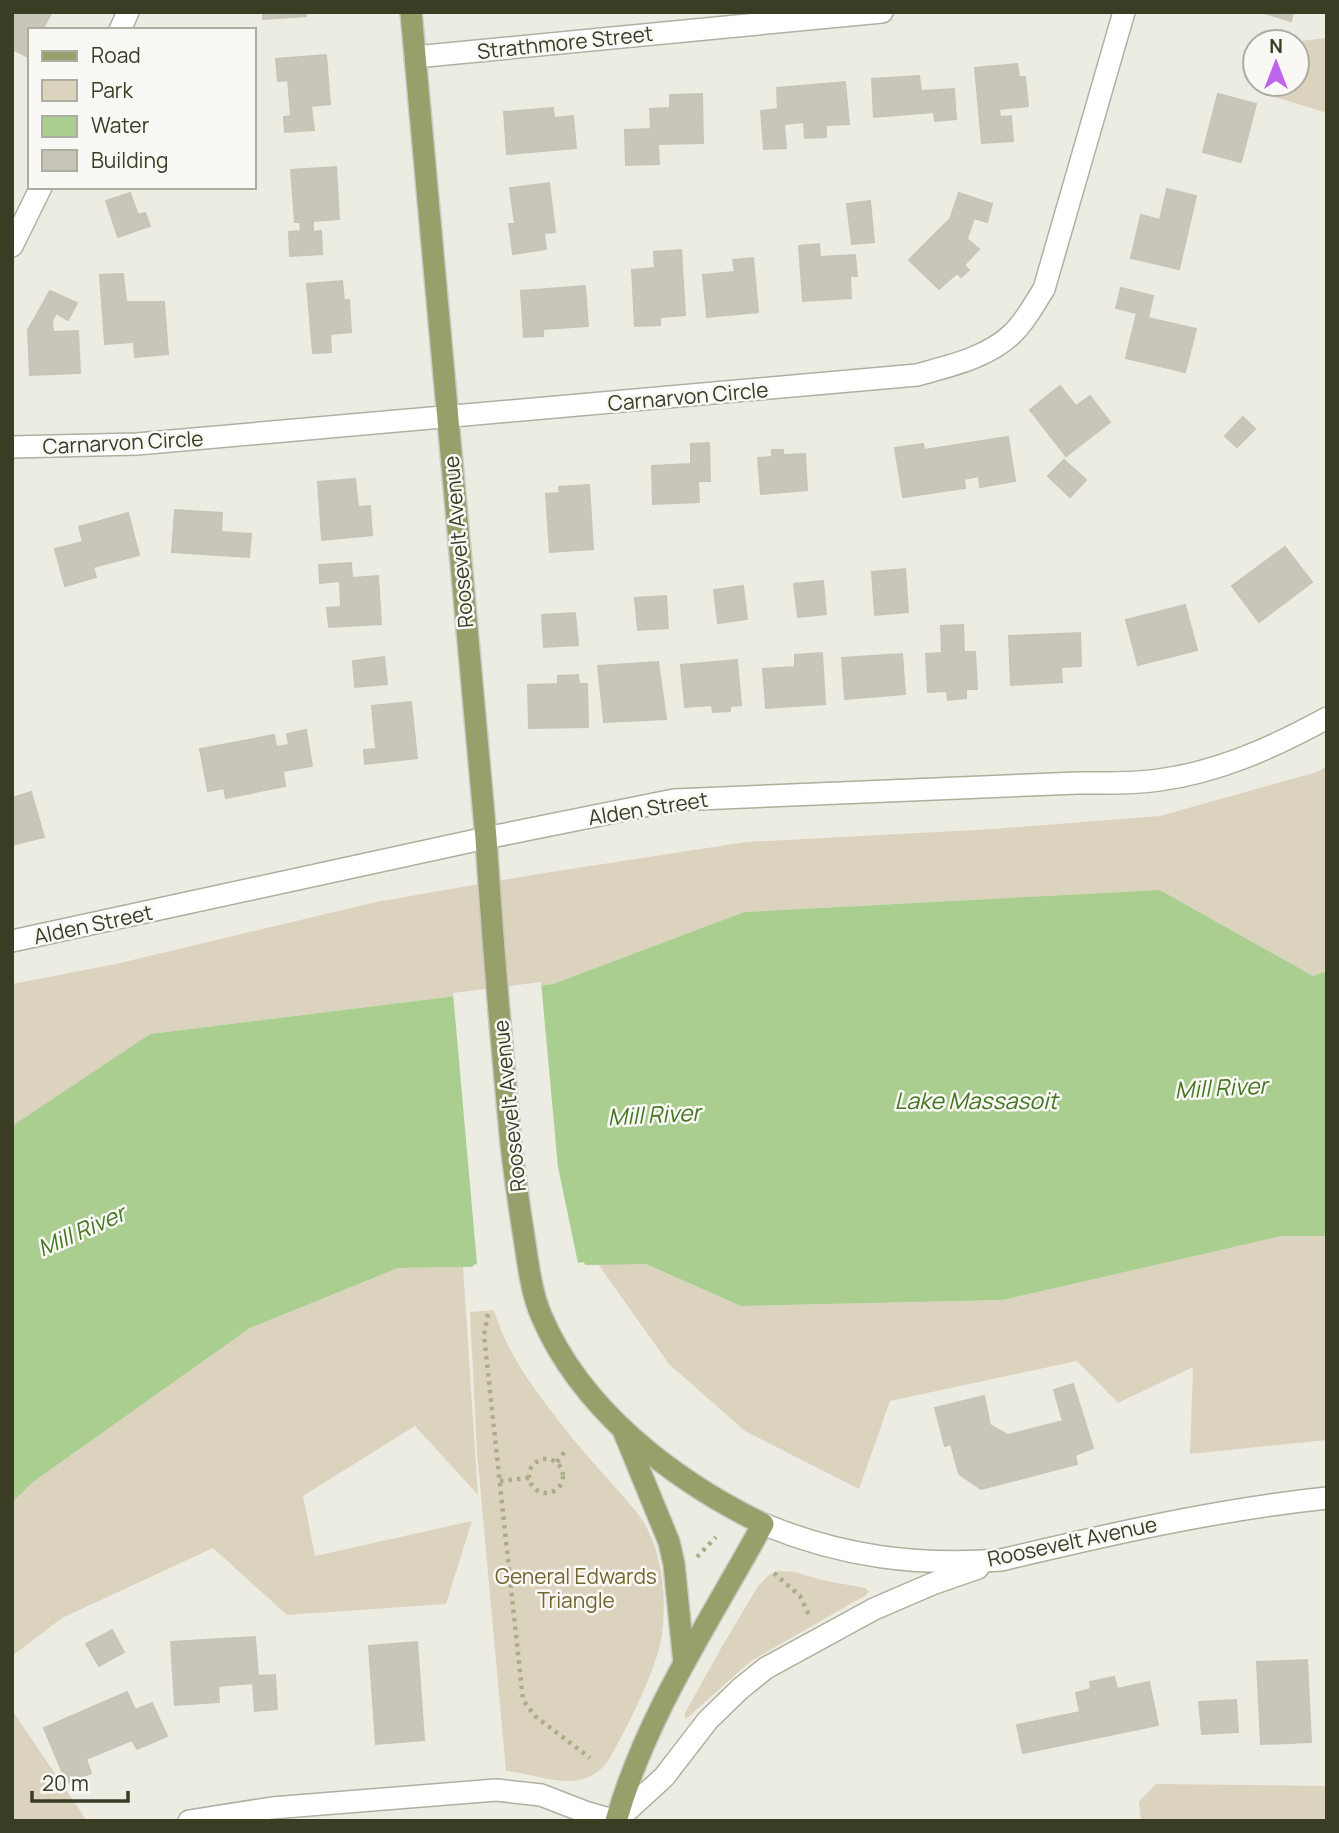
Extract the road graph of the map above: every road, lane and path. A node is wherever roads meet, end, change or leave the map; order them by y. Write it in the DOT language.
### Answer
graph roads {
  1 [pos="128,12"];
  2 [pos="411,12"];
  3 [pos="882,12"];
  4 [pos="1125,12"];
  5 [pos="121,28"];
  6 [pos="415,57"];
  7 [pos="40,189"];
  8 [pos="12,246"];
  9 [pos="446,417"];
  10 [pos="12,447"];
  11 [pos="1327,718"];
  12 [pos="486,838"];
  13 [pos="12,941"];
  14 [pos="488,1314"];
  15 [pos="622,1428"];
  16 [pos="566,1450"];
  17 [pos="557,1462"];
  18 [pos="528,1478"];
  19 [pos="500,1481"];
  20 [pos="1327,1498"];
  21 [pos="763,1524"];
  22 [pos="716,1537"];
  23 [pos="693,1559"];
  24 [pos="1001,1560"];
  25 [pos="774,1573"];
  26 [pos="813,1624"];
  27 [pos="684,1663"];
  28 [pos="590,1758"];
  29 [pos="189,1821"];
  30 [pos="616,1821"];
  1 -- 5 [label="street"];
  2 -- 6 [label="main road, Roosevelt Avenue"];
  3 -- 6 [label="street, Strathmore Street"];
  4 -- 9 [label="street, Carnarvon Circle"];
  6 -- 9 [label="main road, Roosevelt Avenue"];
  7 -- 8 [label="street"];
  9 -- 10 [label="street, Carnarvon Circle"];
  9 -- 12 [label="main road, Roosevelt Avenue"];
  11 -- 12 [label="street, Alden Street"];
  12 -- 13 [label="street, Alden Street"];
  12 -- 15 [label="main road, Roosevelt Avenue"];
  14 -- 19 [label="path"];
  15 -- 21 [label="main road, Roosevelt Avenue"];
  15 -- 27 [label="main road"];
  16 -- 17 [label="path"];
  17 -- 18 [label="path"];
  17 -- 18 [label="path"];
  18 -- 19 [label="path"];
  19 -- 28 [label="path"];
  20 -- 24 [label="street, Roosevelt Avenue"];
  21 -- 24 [label="street, Roosevelt Avenue"];
  21 -- 27 [label="main road"];
  22 -- 23 [label="path"];
  24 -- 30 [label="street"];
  25 -- 26 [label="path"];
  27 -- 30 [label="main road"];
  29 -- 30 [label="street"];
}
